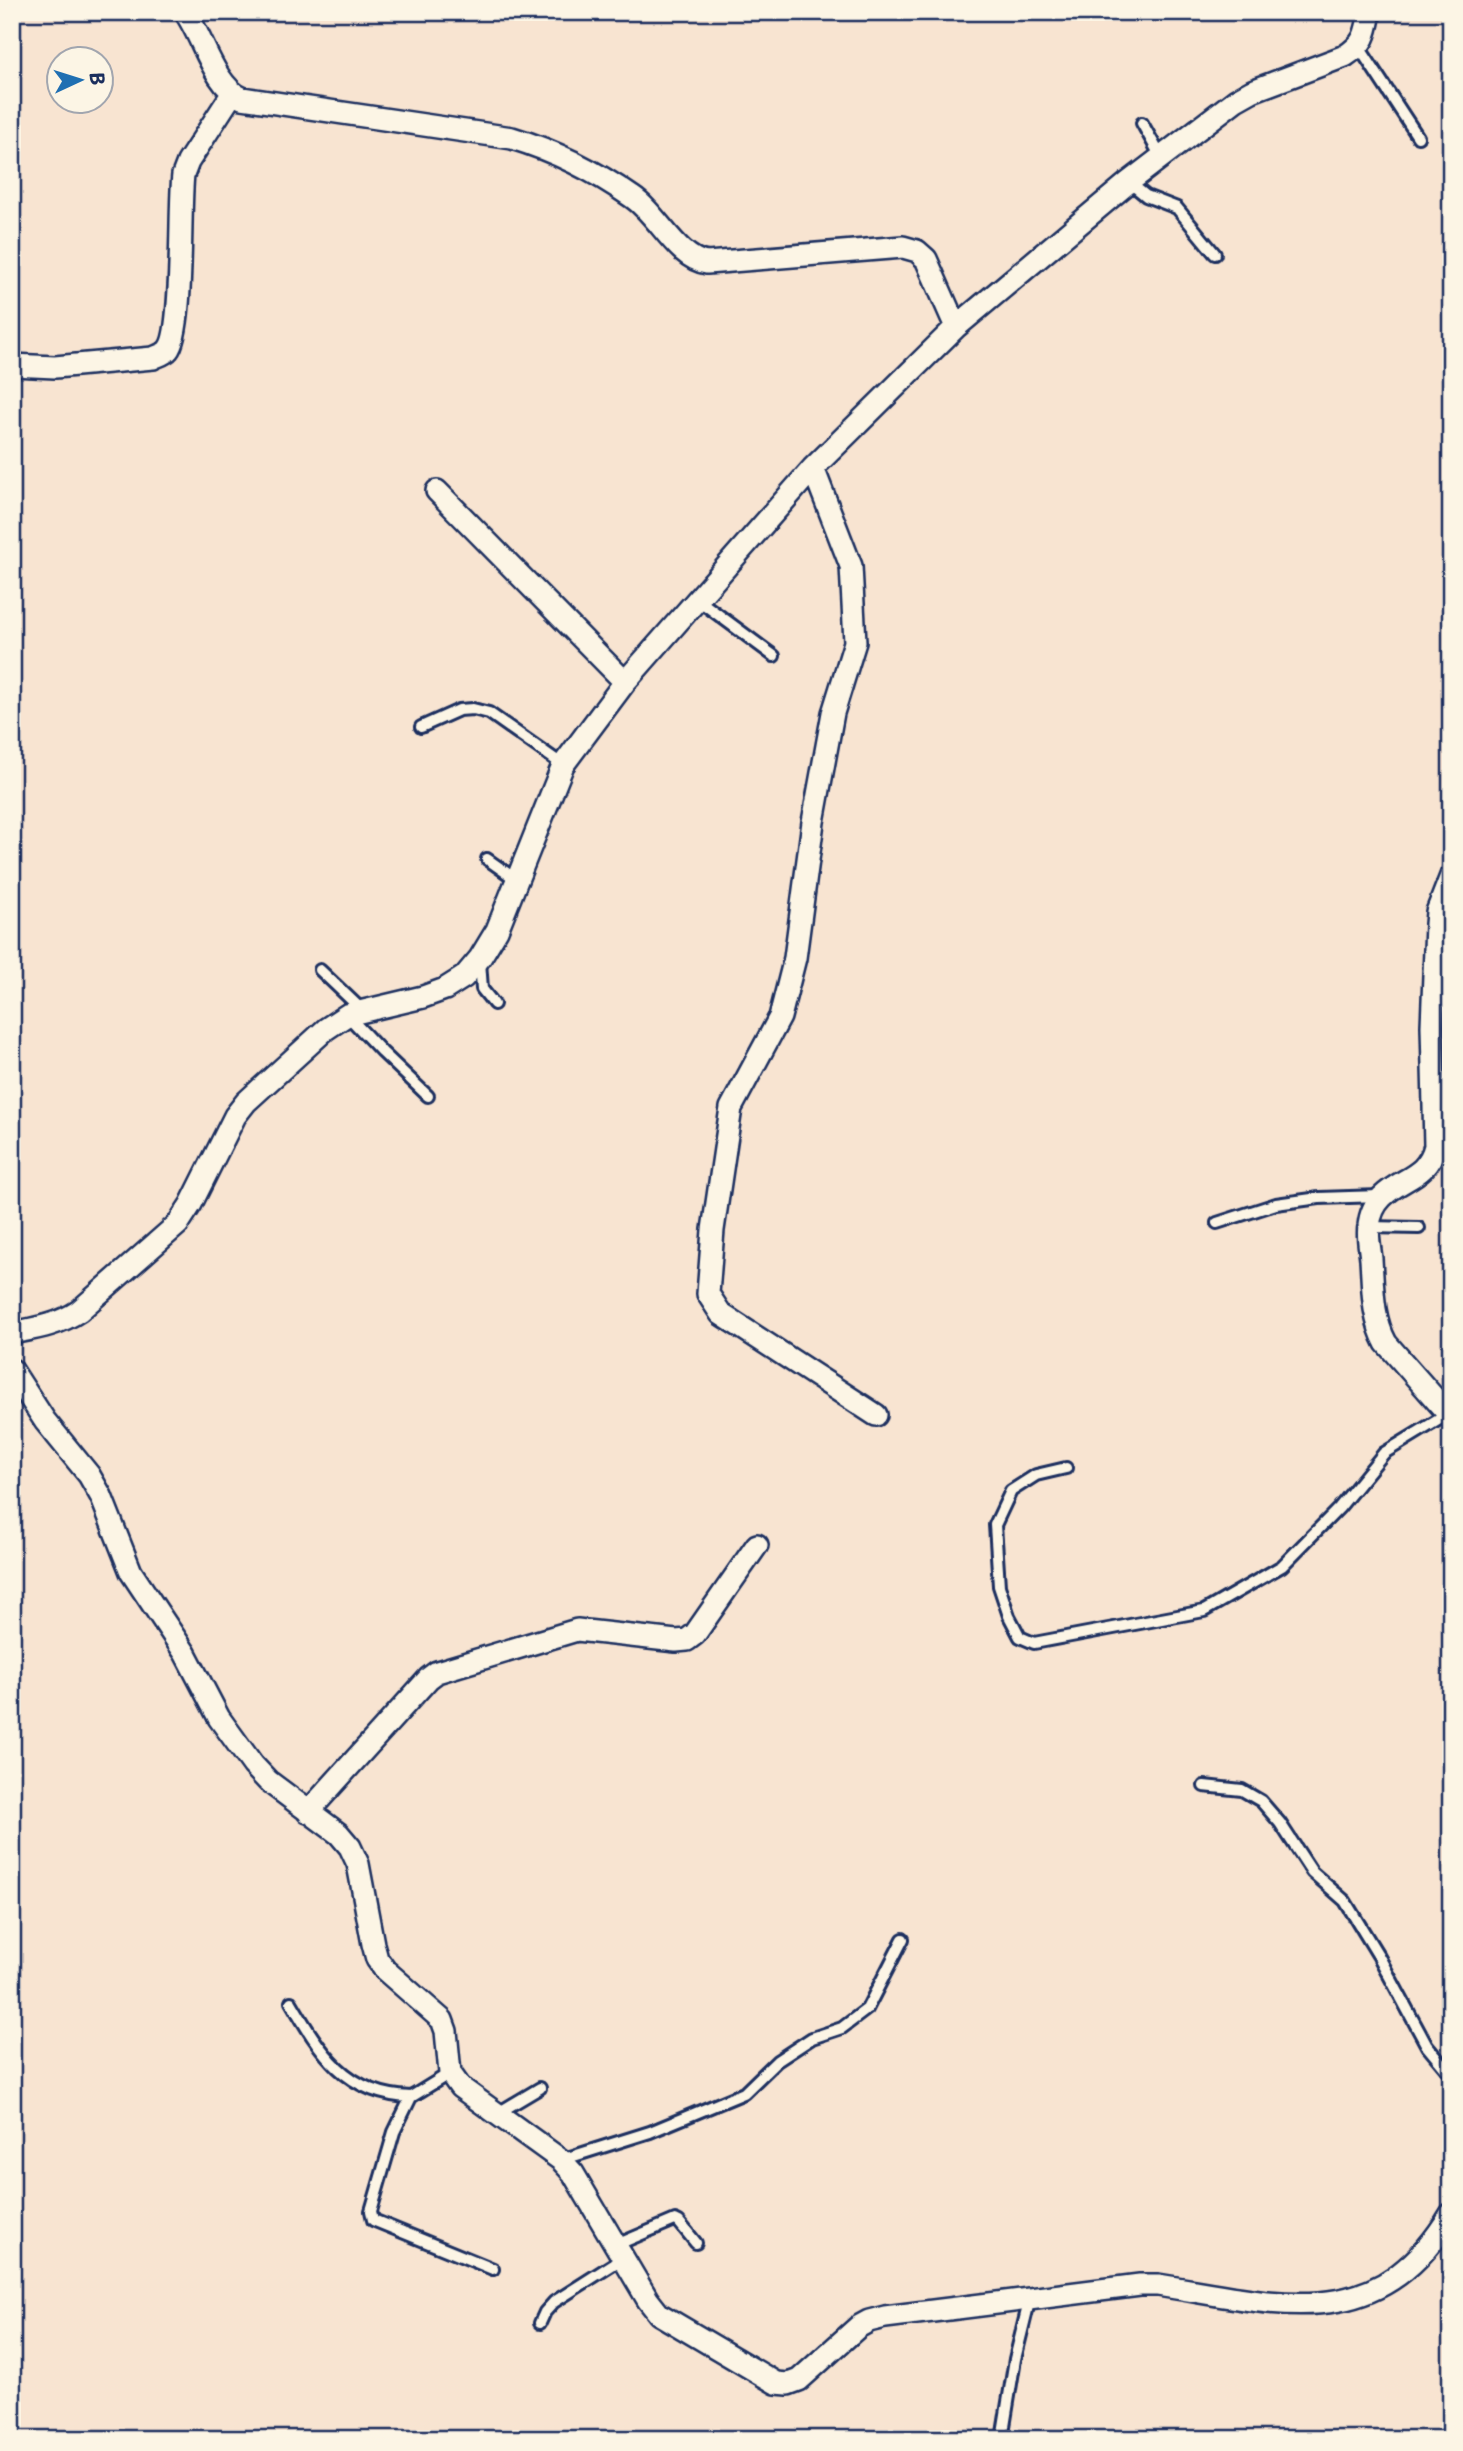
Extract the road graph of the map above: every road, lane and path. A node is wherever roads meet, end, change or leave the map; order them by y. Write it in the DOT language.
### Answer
graph roads {
  1 [pos="186,12"];
  2 [pos="1370,12"];
  3 [pos="1359,47"];
  4 [pos="232,94"];
  5 [pos="1142,123"];
  6 [pos="1418,137"];
  7 [pos="1161,157"];
  8 [pos="1129,182"];
  9 [pos="1215,254"];
  10 [pos="957,327"];
  11 [pos="12,365"];
  12 [pos="813,468"];
  13 [pos="437,491"];
  14 [pos="697,600"];
  15 [pos="774,656"];
  16 [pos="625,682"];
  17 [pos="421,727"];
  18 [pos="563,765"];
  19 [pos="487,859"];
  20 [pos="1451,876"];
  21 [pos="518,881"];
  22 [pos="480,958"];
  23 [pos="320,971"];
  24 [pos="494,1004"];
  25 [pos="355,1013"];
  26 [pos="428,1096"];
  27 [pos="1383,1196"];
  28 [pos="1217,1223"];
  29 [pos="1368,1227"];
  30 [pos="1419,1228"];
  31 [pos="12,1332"];
  32 [pos="12,1370"];
  33 [pos="876,1415"];
  34 [pos="1449,1416"];
  35 [pos="1066,1468"];
  36 [pos="1451,1519"];
  37 [pos="757,1545"];
  38 [pos="1450,1589"];
  39 [pos="1205,1786"];
  40 [pos="308,1812"];
  41 [pos="903,1939"];
  42 [pos="291,2001"];
  43 [pos="450,2073"];
  44 [pos="1451,2075"];
  45 [pos="540,2088"];
  46 [pos="411,2097"];
  47 [pos="498,2113"];
  48 [pos="561,2160"];
  49 [pos="1451,2214"];
  50 [pos="696,2243"];
  51 [pos="620,2252"];
  52 [pos="494,2269"];
  53 [pos="1030,2298"];
  54 [pos="540,2323"];
  55 [pos="1002,2439"];
  1 -- 4 [label="street"];
  2 -- 3 [label="street"];
  3 -- 6 [label="lane"];
  3 -- 7 [label="street"];
  4 -- 10 [label="street"];
  4 -- 11 [label="street"];
  5 -- 7 [label="lane"];
  7 -- 8 [label="street"];
  8 -- 9 [label="lane"];
  8 -- 10 [label="street"];
  10 -- 12 [label="street"];
  12 -- 14 [label="street"];
  12 -- 33 [label="street"];
  13 -- 16 [label="street"];
  14 -- 15 [label="lane"];
  14 -- 16 [label="street"];
  16 -- 18 [label="street"];
  17 -- 18 [label="lane"];
  18 -- 21 [label="street"];
  19 -- 21 [label="lane"];
  20 -- 27 [label="street"];
  21 -- 22 [label="street"];
  22 -- 24 [label="lane"];
  22 -- 25 [label="street"];
  23 -- 25 [label="lane"];
  25 -- 26 [label="lane"];
  25 -- 31 [label="street"];
  27 -- 28 [label="lane"];
  27 -- 29 [label="street"];
  29 -- 30 [label="lane"];
  29 -- 34 [label="street"];
  32 -- 40 [label="street"];
  34 -- 35 [label="lane"];
  36 -- 38 [label="lane"];
  37 -- 40 [label="street"];
  39 -- 44 [label="lane"];
  40 -- 43 [label="street"];
  41 -- 48 [label="lane"];
  42 -- 46 [label="lane"];
  43 -- 46 [label="lane"];
  43 -- 47 [label="street"];
  45 -- 47 [label="lane"];
  46 -- 52 [label="lane"];
  47 -- 48 [label="street"];
  48 -- 51 [label="street"];
  49 -- 53 [label="street"];
  50 -- 51 [label="lane"];
  51 -- 53 [label="street"];
  51 -- 54 [label="lane"];
  53 -- 55 [label="lane"];
}
